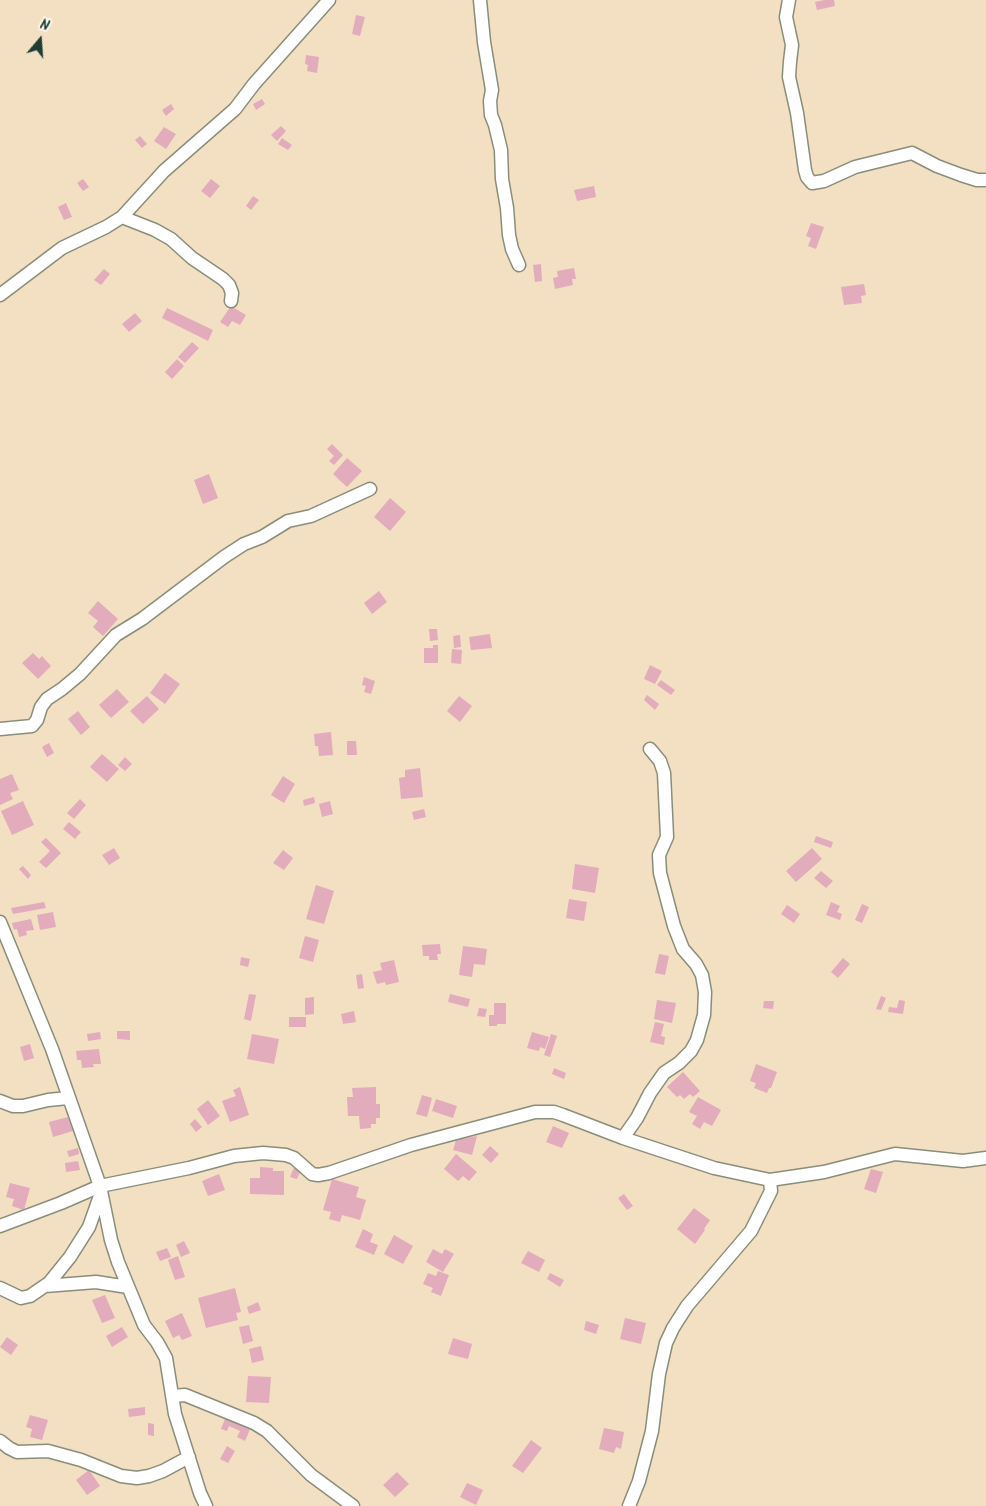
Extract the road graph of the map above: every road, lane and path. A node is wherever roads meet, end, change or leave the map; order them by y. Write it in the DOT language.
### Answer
graph roads {
  1 [pos="329,0"];
  2 [pos="480,0"];
  3 [pos="789,0"];
  4 [pos="986,180"];
  5 [pos="122,217"];
  6 [pos="519,265"];
  7 [pos="0,295"];
  8 [pos="231,301"];
  9 [pos="370,489"];
  10 [pos="0,729"];
  11 [pos="650,749"];
  12 [pos="0,922"];
  13 [pos="68,1098"];
  14 [pos="0,1101"];
  15 [pos="623,1138"];
  16 [pos="986,1158"];
  17 [pos="770,1180"];
  18 [pos="101,1188"];
  19 [pos="0,1226"];
  20 [pos="45,1286"];
  21 [pos="128,1287"];
  22 [pos="0,1288"];
  23 [pos="172,1396"];
  24 [pos="0,1441"];
  25 [pos="189,1456"];
  26 [pos="206,1506"];
  27 [pos="353,1506"];
  28 [pos="628,1506"];
  1 -- 5 [label="street"];
  2 -- 6 [label="street"];
  3 -- 4 [label="street"];
  5 -- 7 [label="street"];
  5 -- 8 [label="street"];
  9 -- 10 [label="street"];
  11 -- 15 [label="street"];
  12 -- 13 [label="street"];
  13 -- 14 [label="street"];
  13 -- 18 [label="street"];
  15 -- 17 [label="street"];
  15 -- 18 [label="street"];
  16 -- 17 [label="street"];
  17 -- 28 [label="street"];
  18 -- 19 [label="street"];
  18 -- 20 [label="street"];
  18 -- 21 [label="street"];
  20 -- 21 [label="street"];
  20 -- 22 [label="street"];
  21 -- 23 [label="street"];
  23 -- 25 [label="street"];
  23 -- 27 [label="street"];
  24 -- 25 [label="street"];
  25 -- 26 [label="street"];
}
